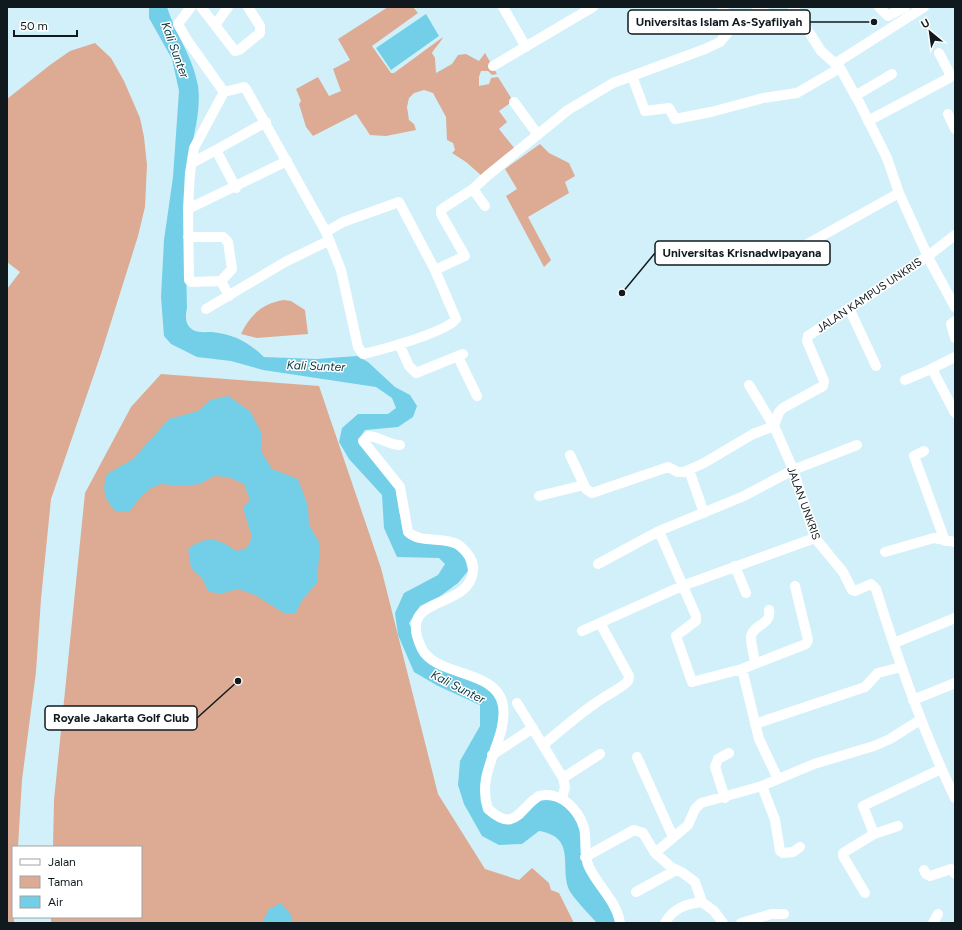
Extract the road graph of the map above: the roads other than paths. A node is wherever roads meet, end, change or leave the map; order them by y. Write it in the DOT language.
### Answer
graph roads {
  1 [pos="191,7"];
  2 [pos="201,7"];
  3 [pos="228,7"];
  4 [pos="248,7"];
  5 [pos="503,7"];
  6 [pos="722,7"];
  7 [pos="764,7"];
  8 [pos="793,7"];
  9 [pos="879,7"];
  10 [pos="905,7"];
  11 [pos="924,7"];
  12 [pos="589,8"];
  13 [pos="215,24"];
  14 [pos="733,26"];
  15 [pos="526,47"];
  16 [pos="939,53"];
  17 [pos="838,65"];
  18 [pos="493,66"];
  19 [pos="892,74"];
  20 [pos="632,76"];
  21 [pos="224,92"];
  22 [pos="858,100"];
  23 [pos="514,102"];
  24 [pos="948,114"];
  25 [pos="868,121"];
  26 [pos="266,122"];
  27 [pos="955,129"];
  28 [pos="538,135"];
  29 [pos="216,150"];
  30 [pos="192,162"];
  31 [pos="287,162"];
  32 [pos="236,188"];
  33 [pos="473,189"];
  34 [pos="898,194"];
  35 [pos="485,206"];
  36 [pos="188,209"];
  37 [pos="955,235"];
  38 [pos="327,236"];
  39 [pos="188,237"];
  40 [pos="928,256"];
  41 [pos="782,258"];
  42 [pos="435,270"];
  43 [pos="221,281"];
  44 [pos="229,296"];
  45 [pos="955,307"];
  46 [pos="849,308"];
  47 [pos="206,309"];
  48 [pos="955,322"];
  49 [pos="955,338"];
  50 [pos="399,344"];
  51 [pos="955,357"];
  52 [pos="876,366"];
  53 [pos="932,369"];
  54 [pos="905,380"];
  55 [pos="749,385"];
  56 [pos="477,396"];
  57 [pos="955,414"];
  58 [pos="774,426"];
  59 [pos="400,445"];
  60 [pos="857,445"];
  61 [pos="924,451"];
  62 [pos="570,455"];
  63 [pos="689,470"];
  64 [pos="793,470"];
  65 [pos="584,485"];
  66 [pos="539,496"];
  67 [pos="704,513"];
  68 [pos="659,531"];
  69 [pos="815,538"];
  70 [pos="944,541"];
  71 [pos="955,542"];
  72 [pos="886,552"];
  73 [pos="598,564"];
  74 [pos="735,566"];
  75 [pos="682,586"];
  76 [pos="794,586"];
  77 [pos="746,593"];
  78 [pos="769,610"];
  79 [pos="955,618"];
  80 [pos="600,623"];
  81 [pos="582,631"];
  82 [pos="899,641"];
  83 [pos="755,662"];
  84 [pos="900,667"];
  85 [pos="742,669"];
  86 [pos="955,683"];
  87 [pos="913,700"];
  88 [pos="517,703"];
  89 [pos="920,720"];
  90 [pos="755,724"];
  91 [pos="533,728"];
  92 [pos="543,746"];
  93 [pos="729,753"];
  94 [pos="600,754"];
  95 [pos="492,755"];
  96 [pos="637,757"];
  97 [pos="941,769"];
  98 [pos="563,778"];
  99 [pos="778,779"];
  100 [pos="762,786"];
  101 [pos="562,798"];
  102 [pos="725,798"];
  103 [pos="955,798"];
  104 [pos="898,826"];
  105 [pos="874,834"];
  106 [pos="673,837"];
  107 [pos="800,846"];
  108 [pos="654,853"];
  109 [pos="586,857"];
  110 [pos="676,870"];
  111 [pos="924,870"];
  112 [pos="955,874"];
  113 [pos="636,892"];
  114 [pos="865,893"];
  115 [pos="702,902"];
  116 [pos="784,914"];
  117 [pos="938,914"];
  118 [pos="620,923"];
  119 [pos="665,923"];
  120 [pos="723,923"];
  121 [pos="741,923"];
  122 [pos="932,923"];
  1 -- 21 [label="street"];
  2 -- 13 [label="street"];
  3 -- 13 [label="street"];
  4 -- 13 [label="street"];
  5 -- 15 [label="street"];
  6 -- 14 [label="street"];
  7 -- 14 [label="street"];
  8 -- 17 [label="street"];
  9 -- 10 [label="street"];
  11 -- 17 [label="street"];
  12 -- 15 [label="street"];
  14 -- 20 [label="street"];
  15 -- 18 [label="street"];
  16 -- 25 [label="street"];
  17 -- 20 [label="street"];
  17 -- 22 [label="street, JALAN KAMPUS UNKRIS"];
  19 -- 22 [label="street"];
  20 -- 28 [label="street"];
  21 -- 26 [label="street"];
  21 -- 30 [label="street"];
  22 -- 25 [label="street, JALAN KAMPUS UNKRIS"];
  23 -- 28 [label="street"];
  24 -- 27 [label="street"];
  25 -- 34 [label="street, JALAN KAMPUS UNKRIS"];
  26 -- 29 [label="street"];
  26 -- 31 [label="street"];
  28 -- 33 [label="street"];
  29 -- 30 [label="street"];
  29 -- 32 [label="street"];
  30 -- 36 [label="street"];
  31 -- 32 [label="street"];
  31 -- 38 [label="street"];
  32 -- 36 [label="street"];
  33 -- 35 [label="street"];
  33 -- 42 [label="street"];
  34 -- 40 [label="street, JALAN KAMPUS UNKRIS"];
  34 -- 41 [label="street"];
  36 -- 39 [label="street"];
  37 -- 40 [label="street"];
  38 -- 42 [label="street"];
  38 -- 44 [label="street"];
  38 -- 50 [label="street"];
  39 -- 43 [label="street"];
  39 -- 43 [label="street"];
  40 -- 45 [label="street"];
  40 -- 46 [label="street, JALAN KAMPUS UNKRIS"];
  42 -- 50 [label="street"];
  43 -- 44 [label="street"];
  44 -- 47 [label="street"];
  46 -- 52 [label="street"];
  46 -- 58 [label="street, JALAN KAMPUS UNKRIS"];
  48 -- 49 [label="street"];
  50 -- 56 [label="street"];
  51 -- 53 [label="street"];
  53 -- 54 [label="street"];
  53 -- 57 [label="street"];
  55 -- 58 [label="street, JALAN UNKRIS"];
  58 -- 63 [label="street"];
  58 -- 64 [label="street, JALAN UNKRIS"];
  59 -- 95 [label="street"];
  60 -- 64 [label="street"];
  61 -- 70 [label="street"];
  62 -- 65 [label="street"];
  63 -- 65 [label="street"];
  63 -- 67 [label="street"];
  64 -- 67 [label="street"];
  64 -- 69 [label="street, JALAN UNKRIS"];
  65 -- 66 [label="street"];
  67 -- 68 [label="street"];
  68 -- 73 [label="street"];
  68 -- 75 [label="street"];
  69 -- 74 [label="street"];
  69 -- 84 [label="street, JALAN UNKRIS"];
  70 -- 71 [label="street"];
  70 -- 72 [label="street"];
  74 -- 75 [label="street"];
  74 -- 77 [label="street"];
  75 -- 80 [label="street"];
  75 -- 85 [label="street"];
  76 -- 83 [label="street"];
  78 -- 83 [label="street"];
  79 -- 82 [label="street"];
  80 -- 81 [label="street"];
  80 -- 92 [label="street"];
  83 -- 85 [label="street"];
  84 -- 87 [label="street, JALAN UNKRIS"];
  84 -- 90 [label="street"];
  85 -- 90 [label="street"];
  86 -- 87 [label="street"];
  87 -- 89 [label="street, JALAN UNKRIS"];
  88 -- 91 [label="street"];
  89 -- 97 [label="street, JALAN UNKRIS"];
  89 -- 99 [label="street"];
  90 -- 99 [label="street"];
  91 -- 92 [label="street"];
  91 -- 95 [label="street"];
  92 -- 98 [label="street"];
  93 -- 102 [label="street"];
  94 -- 98 [label="street"];
  95 -- 101 [label="street"];
  96 -- 106 [label="street"];
  97 -- 103 [label="street, JALAN UNKRIS"];
  97 -- 105 [label="street"];
  98 -- 101 [label="street"];
  99 -- 100 [label="street"];
  100 -- 102 [label="street"];
  100 -- 107 [label="street"];
  101 -- 109 [label="street"];
  102 -- 106 [label="street"];
  104 -- 105 [label="street"];
  105 -- 114 [label="street"];
  106 -- 108 [label="street"];
  108 -- 109 [label="street"];
  108 -- 110 [label="street"];
  109 -- 118 [label="street"];
  110 -- 113 [label="street"];
  110 -- 115 [label="street"];
  111 -- 112 [label="street"];
  115 -- 119 [label="street"];
  115 -- 120 [label="street"];
  116 -- 121 [label="street"];
  117 -- 122 [label="street"];
}
